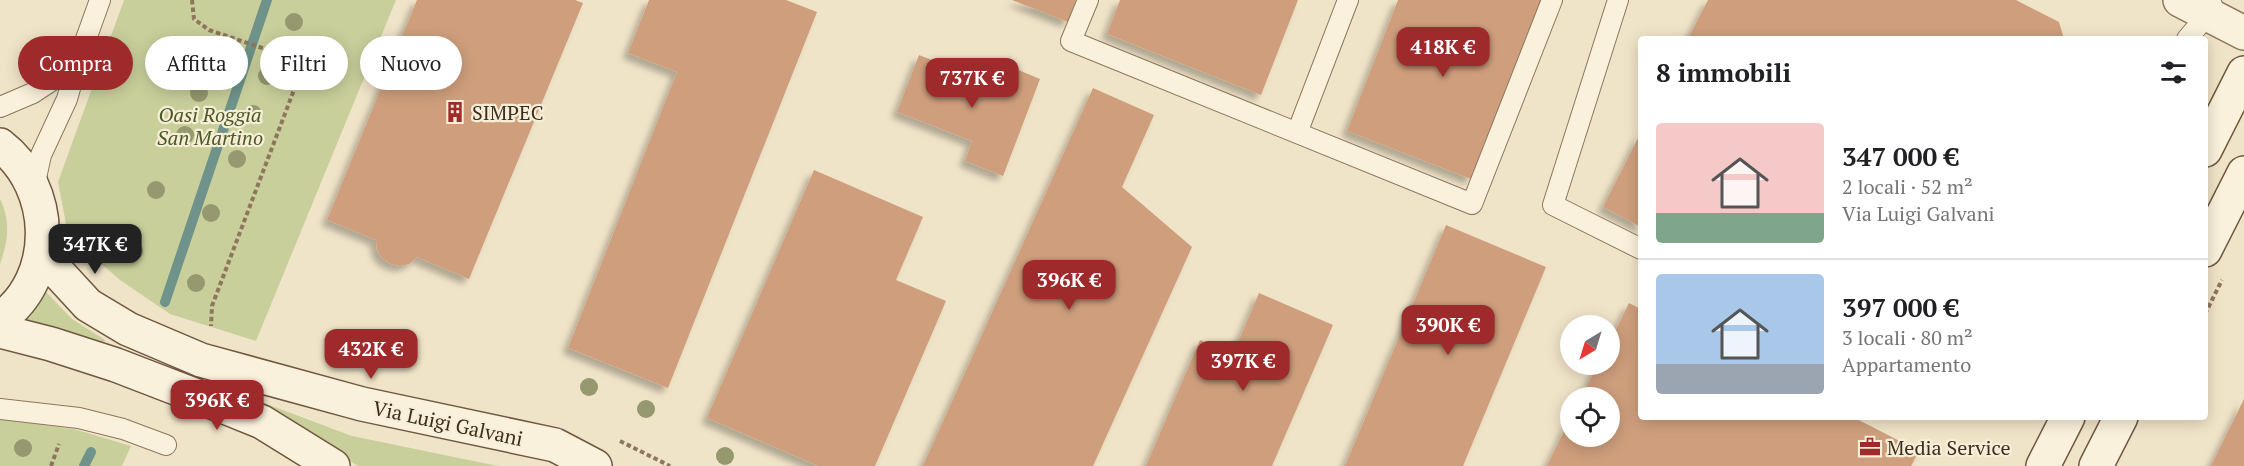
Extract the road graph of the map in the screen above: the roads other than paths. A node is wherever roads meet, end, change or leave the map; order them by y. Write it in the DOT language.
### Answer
graph roads {
  1 [pos="100,0"];
  2 [pos="1088,0"];
  3 [pos="1348,0"];
  4 [pos="1552,0"];
  5 [pos="1618,0"];
  6 [pos="2201,5"];
  7 [pos="2244,33"];
  8 [pos="86,36"];
  9 [pos="2188,36"];
  10 [pos="2244,73"];
  11 [pos="37,90"];
  12 [pos="69,90"];
  13 [pos="0,107"];
  14 [pos="1297,133"];
  15 [pos="2208,144"];
  16 [pos="0,145"];
  17 [pos="2244,173"];
  18 [pos="34,187"];
  19 [pos="43,233"];
  20 [pos="2208,244"];
  21 [pos="1638,248"];
  22 [pos="0,320"];
  23 [pos="0,331"];
  24 [pos="0,409"];
  25 [pos="2066,420"];
  26 [pos="2119,420"];
  27 [pos="166,445"];
  28 [pos="333,466"];
  29 [pos="595,466"];
  30 [pos="2043,466"];
  31 [pos="2096,466"];
  1 -- 8 [label="lane"];
  2 -- 14 [label="lane"];
  3 -- 14 [label="lane"];
  4 -- 14 [label="lane"];
  5 -- 21 [label="lane"];
  6 -- 7 [label="main road"];
  6 -- 9 [label="lane"];
  10 -- 15 [label="main road"];
  11 -- 13 [label="lane"];
  12 -- 18 [label="lane"];
  16 -- 18 [label="main road"];
  17 -- 20 [label="main road"];
  18 -- 19 [label="main road"];
  19 -- 22 [label="main road"];
  19 -- 29 [label="main road, Via Luigi Galvani"];
  23 -- 28 [label="main road"];
  24 -- 27 [label="lane"];
  25 -- 30 [label="main road"];
  26 -- 31 [label="main road"];
}
